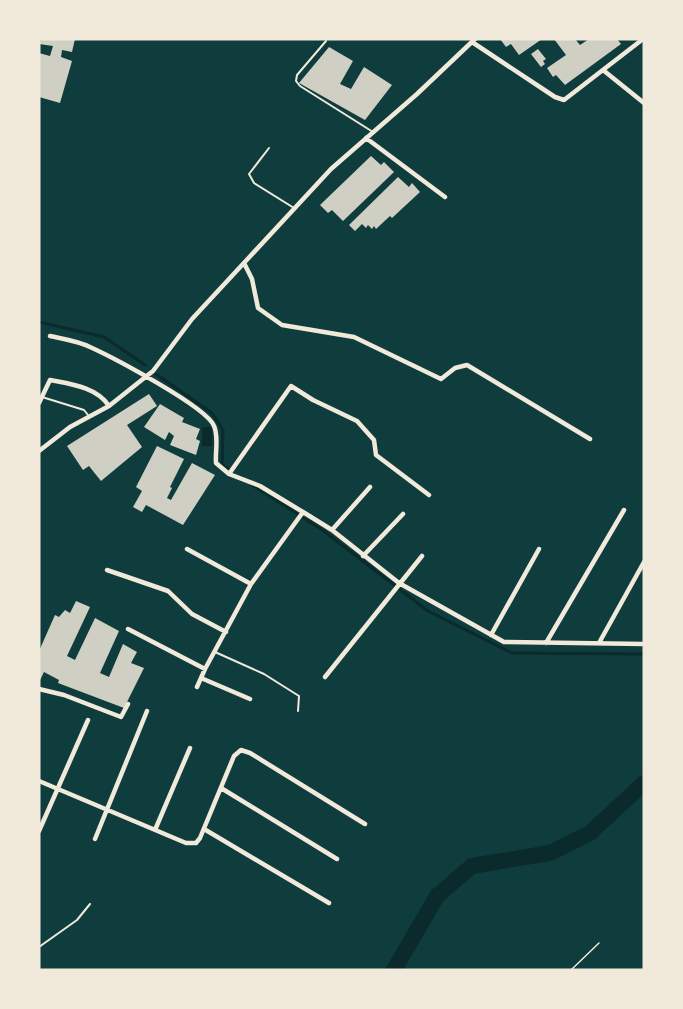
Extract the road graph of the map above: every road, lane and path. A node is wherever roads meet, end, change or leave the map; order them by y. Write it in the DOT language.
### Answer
graph roads {
  1 [pos="642,39"];
  2 [pos="474,40"];
  3 [pos="326,41"];
  4 [pos="603,70"];
  5 [pos="643,99"];
  6 [pos="373,132"];
  7 [pos="366,138"];
  8 [pos="269,148"];
  9 [pos="445,197"];
  10 [pos="295,208"];
  11 [pos="244,263"];
  12 [pos="50,336"];
  13 [pos="146,377"];
  14 [pos="42,397"];
  15 [pos="39,403"];
  16 [pos="109,406"];
  17 [pos="90,417"];
  18 [pos="590,440"];
  19 [pos="39,451"];
  20 [pos="229,474"];
  21 [pos="370,487"];
  22 [pos="429,495"];
  23 [pos="624,510"];
  24 [pos="303,512"];
  25 [pos="403,514"];
  26 [pos="332,530"];
  27 [pos="187,549"];
  28 [pos="539,549"];
  29 [pos="363,556"];
  30 [pos="422,556"];
  31 [pos="644,562"];
  32 [pos="107,570"];
  33 [pos="252,584"];
  34 [pos="399,584"];
  35 [pos="128,629"];
  36 [pos="226,632"];
  37 [pos="491,635"];
  38 [pos="546,643"];
  39 [pos="598,644"];
  40 [pos="644,644"];
  41 [pos="215,652"];
  42 [pos="205,669"];
  43 [pos="326,677"];
  44 [pos="201,678"];
  45 [pos="197,687"];
  46 [pos="39,689"];
  47 [pos="250,699"];
  48 [pos="128,704"];
  49 [pos="147,711"];
  50 [pos="298,711"];
  51 [pos="88,720"];
  52 [pos="190,748"];
  53 [pos="39,781"];
  54 [pos="220,788"];
  55 [pos="57,789"];
  56 [pos="106,809"];
  57 [pos="365,824"];
  58 [pos="204,829"];
  59 [pos="155,830"];
  60 [pos="39,831"];
  61 [pos="95,839"];
  62 [pos="337,859"];
  63 [pos="329,903"];
  64 [pos="90,904"];
  65 [pos="599,942"];
  66 [pos="39,947"];
  67 [pos="571,970"];
  1 -- 4 [label="street"];
  2 -- 4 [label="street"];
  2 -- 6 [label="street"];
  3 -- 6 [label="lane"];
  4 -- 5 [label="street"];
  6 -- 7 [label="street"];
  7 -- 9 [label="street"];
  7 -- 10 [label="street"];
  8 -- 10 [label="lane"];
  10 -- 11 [label="street"];
  11 -- 13 [label="street"];
  11 -- 18 [label="street"];
  12 -- 13 [label="street"];
  13 -- 16 [label="street"];
  13 -- 20 [label="street"];
  14 -- 15 [label="street"];
  14 -- 16 [label="street"];
  14 -- 17 [label="lane"];
  16 -- 17 [label="street"];
  17 -- 19 [label="street"];
  20 -- 22 [label="street"];
  20 -- 24 [label="street"];
  21 -- 26 [label="street"];
  23 -- 38 [label="street"];
  24 -- 26 [label="street"];
  24 -- 33 [label="street"];
  25 -- 29 [label="street"];
  26 -- 29 [label="street"];
  27 -- 33 [label="street"];
  28 -- 37 [label="street"];
  29 -- 34 [label="street"];
  30 -- 34 [label="street"];
  31 -- 39 [label="street"];
  32 -- 36 [label="street"];
  33 -- 36 [label="street"];
  34 -- 37 [label="street"];
  34 -- 43 [label="street"];
  35 -- 42 [label="street"];
  36 -- 41 [label="street"];
  37 -- 38 [label="street"];
  38 -- 39 [label="street"];
  39 -- 40 [label="street"];
  41 -- 42 [label="street"];
  41 -- 50 [label="lane"];
  42 -- 44 [label="street"];
  44 -- 45 [label="street"];
  44 -- 47 [label="street"];
  46 -- 48 [label="street"];
  49 -- 56 [label="street"];
  51 -- 55 [label="street"];
  52 -- 59 [label="street"];
  53 -- 55 [label="street"];
  54 -- 57 [label="street"];
  54 -- 58 [label="street"];
  54 -- 62 [label="street"];
  55 -- 56 [label="street"];
  55 -- 60 [label="street"];
  56 -- 59 [label="street"];
  56 -- 61 [label="street"];
  58 -- 59 [label="street"];
  58 -- 63 [label="street"];
  64 -- 66 [label="lane"];
  65 -- 67 [label="path"];
}
